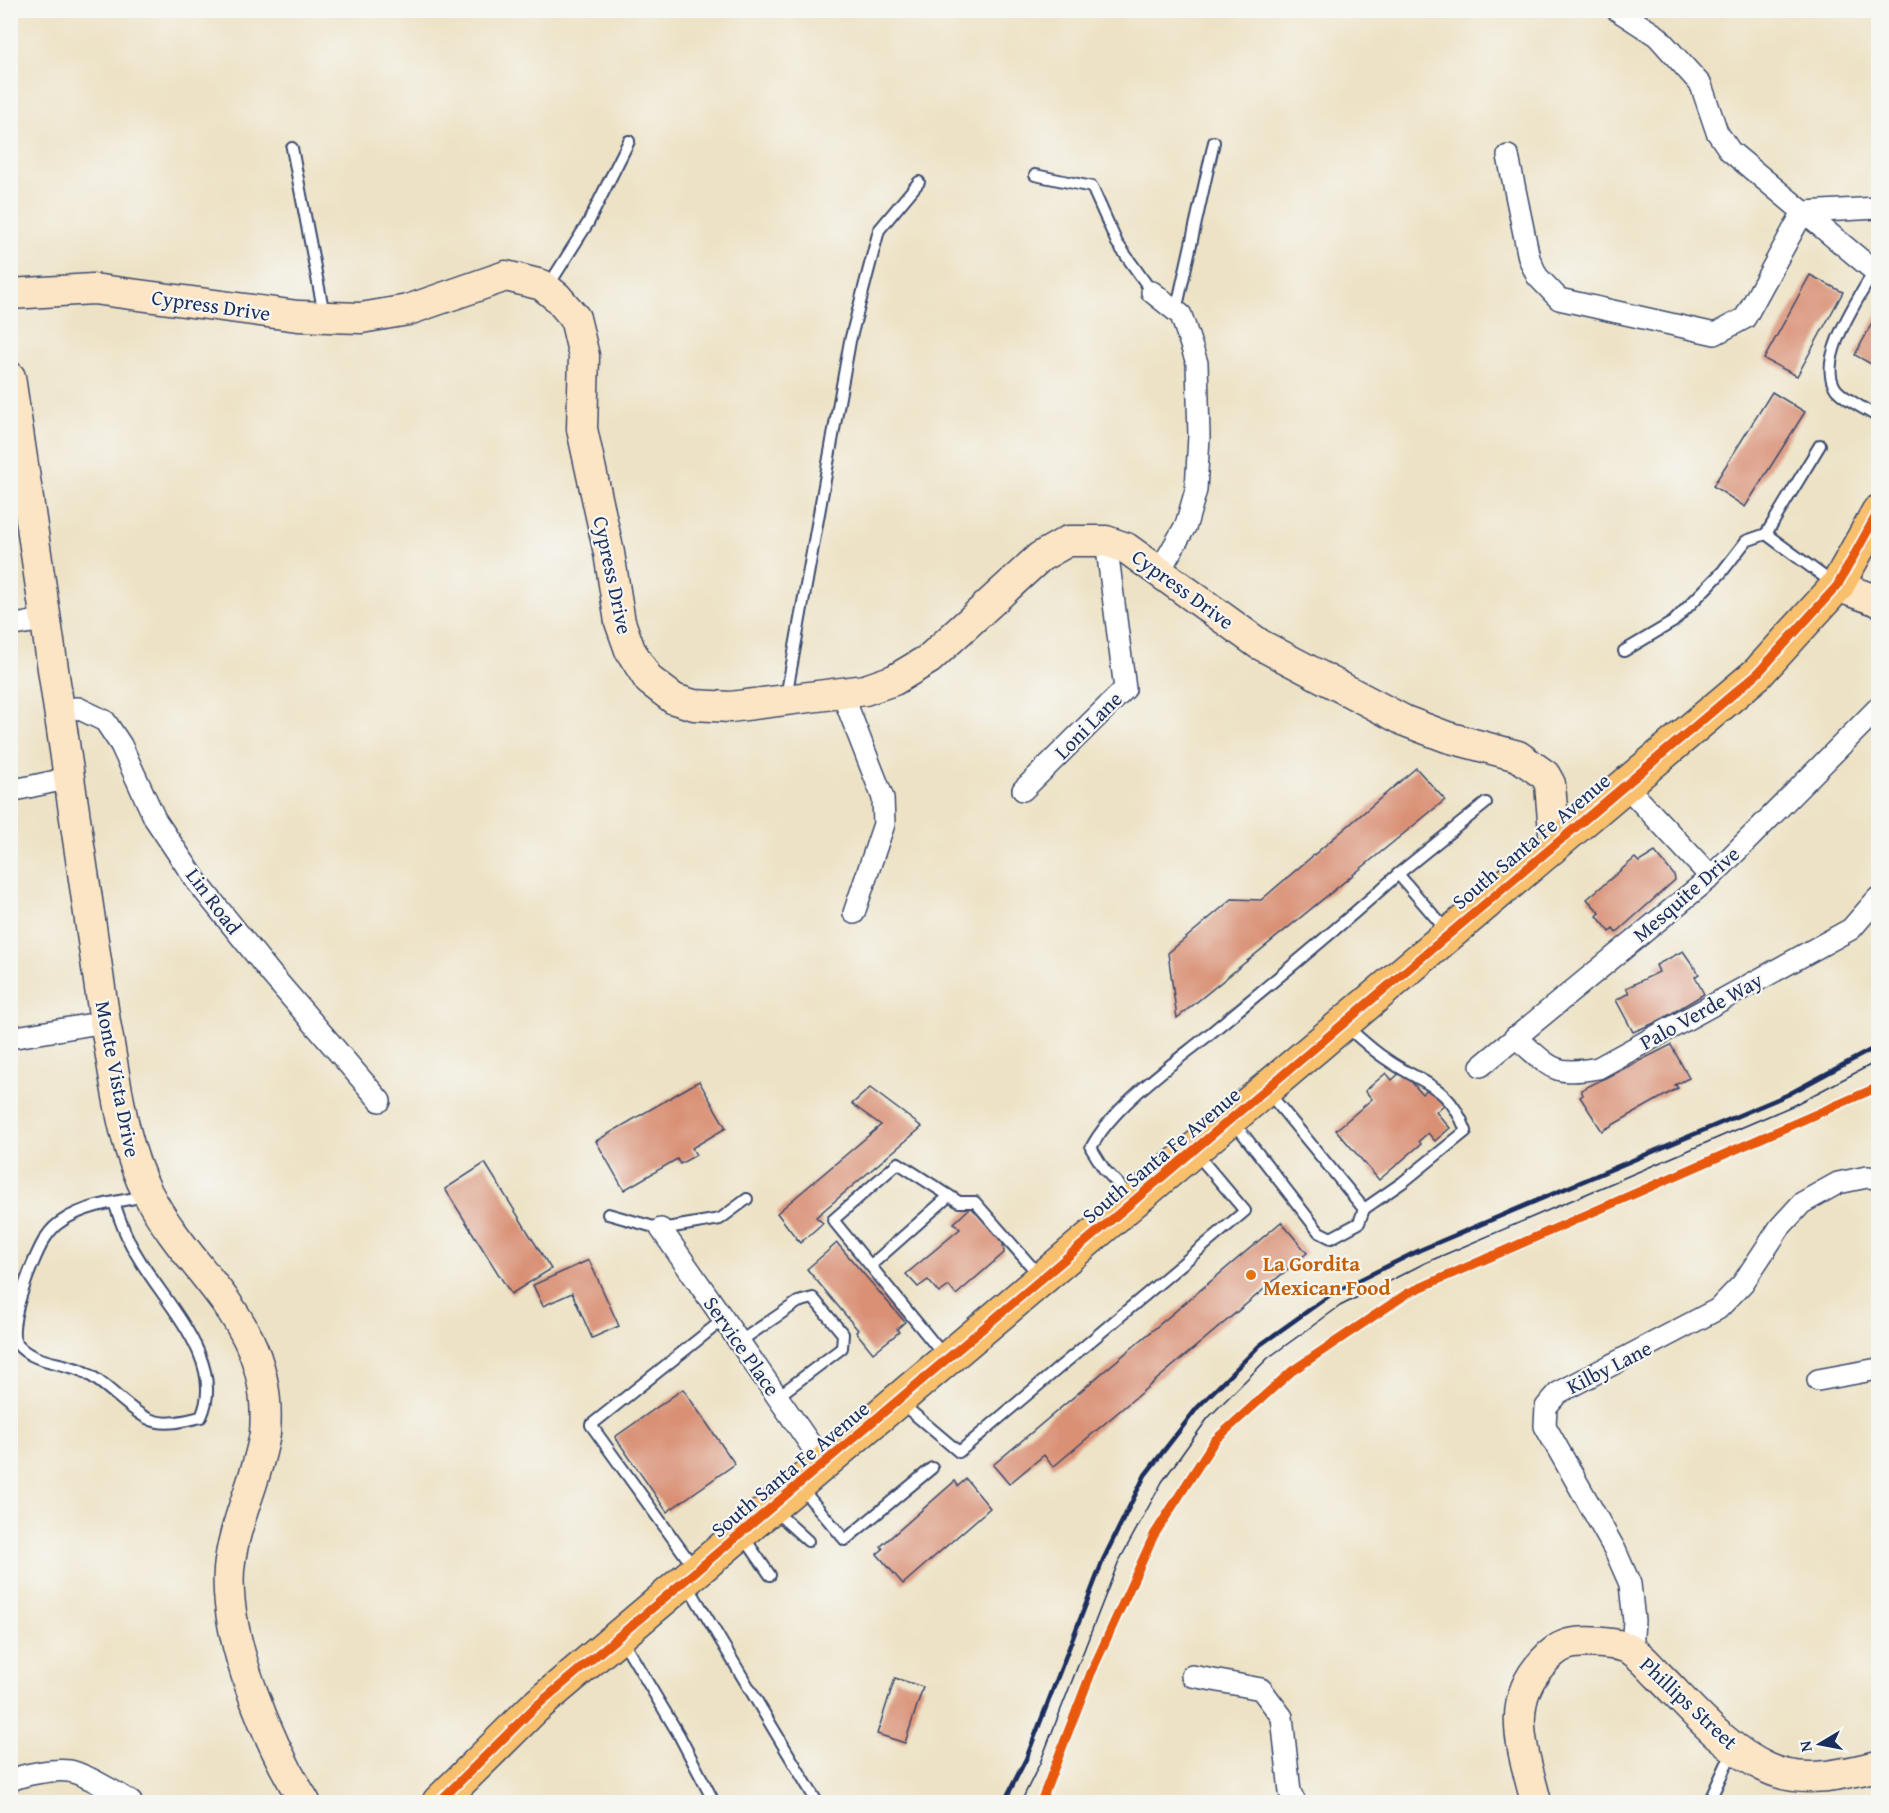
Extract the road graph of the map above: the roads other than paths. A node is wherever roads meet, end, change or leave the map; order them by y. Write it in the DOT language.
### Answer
graph roads {
  1 [pos="1617,10"];
  2 [pos="629,141"];
  3 [pos="1214,142"];
  4 [pos="292,148"];
  5 [pos="1508,156"];
  6 [pos="1035,175"];
  7 [pos="919,182"];
  8 [pos="1878,208"];
  9 [pos="1803,212"];
  10 [pos="1876,273"];
  11 [pos="546,288"];
  12 [pos="1152,292"];
  13 [pos="10,294"];
  14 [pos="1176,311"];
  15 [pos="324,317"];
  16 [pos="10,377"];
  17 [pos="1878,417"];
  18 [pos="1820,445"];
  19 [pos="1878,512"];
  20 [pos="1766,534"];
  21 [pos="1106,541"];
  22 [pos="1159,572"];
  23 [pos="1837,586"];
  24 [pos="1878,601"];
  25 [pos="48,619"];
  26 [pos="10,626"];
  27 [pos="1623,651"];
  28 [pos="842,693"];
  29 [pos="785,700"];
  30 [pos="1878,708"];
  31 [pos="60,709"];
  32 [pos="70,778"];
  33 [pos="1625,784"];
  34 [pos="1023,790"];
  35 [pos="10,791"];
  36 [pos="1486,802"];
  37 [pos="1555,844"];
  38 [pos="1398,874"];
  39 [pos="1711,877"];
  40 [pos="1878,898"];
  41 [pos="854,913"];
  42 [pos="1450,933"];
  43 [pos="105,1022"];
  44 [pos="1342,1024"];
  45 [pos="10,1038"];
  46 [pos="1515,1038"];
  47 [pos="1481,1066"];
  48 [pos="1266,1089"];
  49 [pos="380,1101"];
  50 [pos="1231,1119"];
  51 [pos="1194,1151"];
  52 [pos="1878,1178"];
  53 [pos="149,1196"];
  54 [pos="949,1196"];
  55 [pos="747,1199"];
  56 [pos="1134,1201"];
  57 [pos="114,1202"];
  58 [pos="1364,1209"];
  59 [pos="608,1214"];
  60 [pos="661,1229"];
  61 [pos="871,1265"];
  62 [pos="1042,1279"];
  63 [pos="724,1319"];
  64 [pos="739,1342"];
  65 [pos="947,1360"];
  66 [pos="1878,1369"];
  67 [pos="1818,1380"];
  68 [pos="777,1397"];
  69 [pos="898,1401"];
  70 [pos="824,1464"];
  71 [pos="932,1468"];
  72 [pos="798,1485"];
  73 [pos="772,1508"];
  74 [pos="741,1534"];
  75 [pos="808,1541"];
  76 [pos="770,1575"];
  77 [pos="691,1576"];
  78 [pos="620,1636"];
  79 [pos="1632,1649"];
  80 [pos="1192,1676"];
  81 [pos="1734,1747"];
  82 [pos="1878,1766"];
  83 [pos="10,1781"];
  84 [pos="129,1802"];
  85 [pos="305,1803"];
  86 [pos="439,1803"];
  87 [pos="714,1803"];
  88 [pos="818,1803"];
  89 [pos="1295,1803"];
  90 [pos="1536,1803"];
  91 [pos="1709,1803"];
  1 -- 9 [label="street"];
  2 -- 11 [label="lane"];
  3 -- 14 [label="lane"];
  4 -- 15 [label="lane"];
  5 -- 9 [label="street"];
  6 -- 12 [label="lane"];
  7 -- 29 [label="lane"];
  8 -- 9 [label="street"];
  9 -- 10 [label="street"];
  10 -- 17 [label="lane"];
  11 -- 15 [label="street, Cypress Drive"];
  11 -- 29 [label="street, Cypress Drive"];
  12 -- 14 [label="street"];
  13 -- 15 [label="street, Cypress Drive"];
  14 -- 22 [label="street"];
  16 -- 25 [label="street, Monte Vista Drive"];
  18 -- 20 [label="lane"];
  19 -- 23 [label="main road, South Santa Fe Avenue"];
  20 -- 23 [label="lane"];
  20 -- 27 [label="lane"];
  21 -- 22 [label="street, Cypress Drive"];
  21 -- 28 [label="street, Cypress Drive"];
  21 -- 34 [label="street, Loni Lane"];
  22 -- 37 [label="street, Cypress Drive"];
  23 -- 24 [label="street"];
  23 -- 33 [label="main road, South Santa Fe Avenue"];
  25 -- 26 [label="street"];
  25 -- 31 [label="street, Monte Vista Drive"];
  28 -- 29 [label="street, Cypress Drive"];
  28 -- 41 [label="street"];
  30 -- 39 [label="street, Mesquite Drive"];
  31 -- 32 [label="street, Monte Vista Drive"];
  31 -- 49 [label="street, Lin Road"];
  32 -- 35 [label="street"];
  32 -- 43 [label="street, Monte Vista Drive"];
  33 -- 37 [label="main road, South Santa Fe Avenue"];
  33 -- 39 [label="street"];
  36 -- 38 [label="lane"];
  37 -- 42 [label="main road, South Santa Fe Avenue"];
  38 -- 42 [label="lane"];
  38 -- 56 [label="lane"];
  39 -- 46 [label="street, Mesquite Drive"];
  40 -- 46 [label="street, Palo Verde Way"];
  42 -- 44 [label="main road, South Santa Fe Avenue"];
  43 -- 45 [label="street"];
  43 -- 53 [label="street, Monte Vista Drive"];
  44 -- 48 [label="main road, South Santa Fe Avenue"];
  44 -- 58 [label="lane"];
  46 -- 47 [label="street, Mesquite Drive"];
  48 -- 50 [label="main road, South Santa Fe Avenue"];
  48 -- 58 [label="lane"];
  50 -- 51 [label="main road, South Santa Fe Avenue"];
  50 -- 58 [label="lane"];
  51 -- 56 [label="main road, South Santa Fe Avenue"];
  51 -- 69 [label="lane"];
  52 -- 79 [label="street, Kilby Lane"];
  53 -- 57 [label="lane"];
  53 -- 85 [label="street, Monte Vista Drive"];
  54 -- 61 [label="lane"];
  54 -- 61 [label="lane"];
  54 -- 62 [label="lane"];
  55 -- 60 [label="lane"];
  56 -- 62 [label="main road, South Santa Fe Avenue"];
  57 -- 57 [label="lane"];
  59 -- 60 [label="lane"];
  60 -- 63 [label="street, Service Place"];
  61 -- 65 [label="lane"];
  62 -- 65 [label="main road, South Santa Fe Avenue"];
  63 -- 64 [label="street, Service Place"];
  63 -- 77 [label="lane"];
  64 -- 68 [label="street, Service Place"];
  64 -- 68 [label="lane"];
  65 -- 69 [label="main road, South Santa Fe Avenue"];
  66 -- 67 [label="street"];
  68 -- 70 [label="street, Service Place"];
  69 -- 70 [label="main road, South Santa Fe Avenue"];
  70 -- 72 [label="main road, South Santa Fe Avenue"];
  71 -- 72 [label="lane"];
  72 -- 73 [label="main road, South Santa Fe Avenue"];
  73 -- 74 [label="main road, South Santa Fe Avenue"];
  73 -- 75 [label="lane"];
  74 -- 76 [label="lane"];
  74 -- 77 [label="main road, South Santa Fe Avenue"];
  77 -- 78 [label="main road, South Santa Fe Avenue"];
  77 -- 88 [label="lane"];
  78 -- 86 [label="main road, South Santa Fe Avenue"];
  78 -- 87 [label="lane"];
  79 -- 81 [label="street, Phillips Street"];
  79 -- 90 [label="street, Phillips Street"];
  80 -- 89 [label="street"];
  81 -- 82 [label="street, Phillips Street"];
  81 -- 91 [label="lane"];
  83 -- 84 [label="street"];
}
